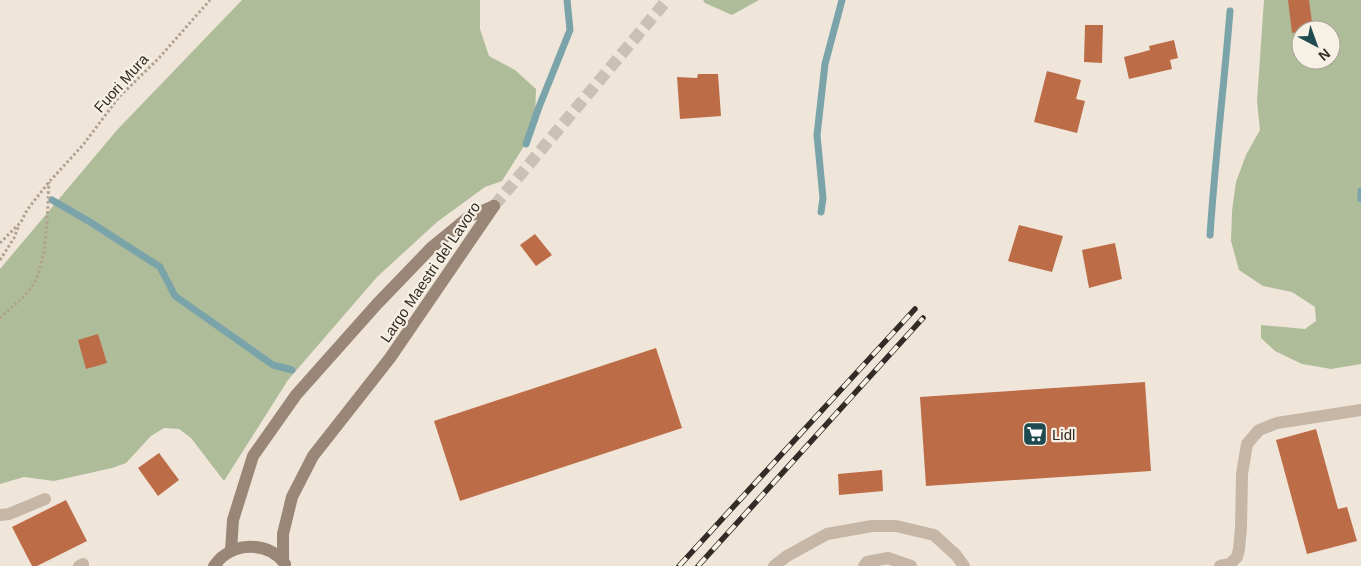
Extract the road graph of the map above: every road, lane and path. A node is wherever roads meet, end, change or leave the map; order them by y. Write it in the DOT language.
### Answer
graph roads {
  1 [pos="210,0"];
  2 [pos="49,182"];
  3 [pos="21,222"];
  4 [pos="0,243"];
  5 [pos="0,260"];
  6 [pos="0,318"];
  7 [pos="1361,410"];
  8 [pos="45,499"];
  9 [pos="0,515"];
  10 [pos="232,550"];
  11 [pos="285,563"];
  12 [pos="214,566"];
  13 [pos="774,566"];
  14 [pos="864,566"];
  15 [pos="911,566"];
  16 [pos="964,566"];
  17 [pos="1220,566"];
  1 -- 2 [label="path, Fuori Mura"];
  2 -- 3 [label="path, Fuori Mura"];
  2 -- 6 [label="path"];
  3 -- 4 [label="path, Fuori Mura"];
  3 -- 5 [label="path"];
  7 -- 17 [label="street"];
  8 -- 9 [label="street"];
  10 -- 11 [label="street, Largo Maestri del Lavoro"];
  10 -- 11 [label="street, Largo Maestri del Lavoro"];
  10 -- 12 [label="street"];
  13 -- 16 [label="street"];
  14 -- 15 [label="street"];
}
